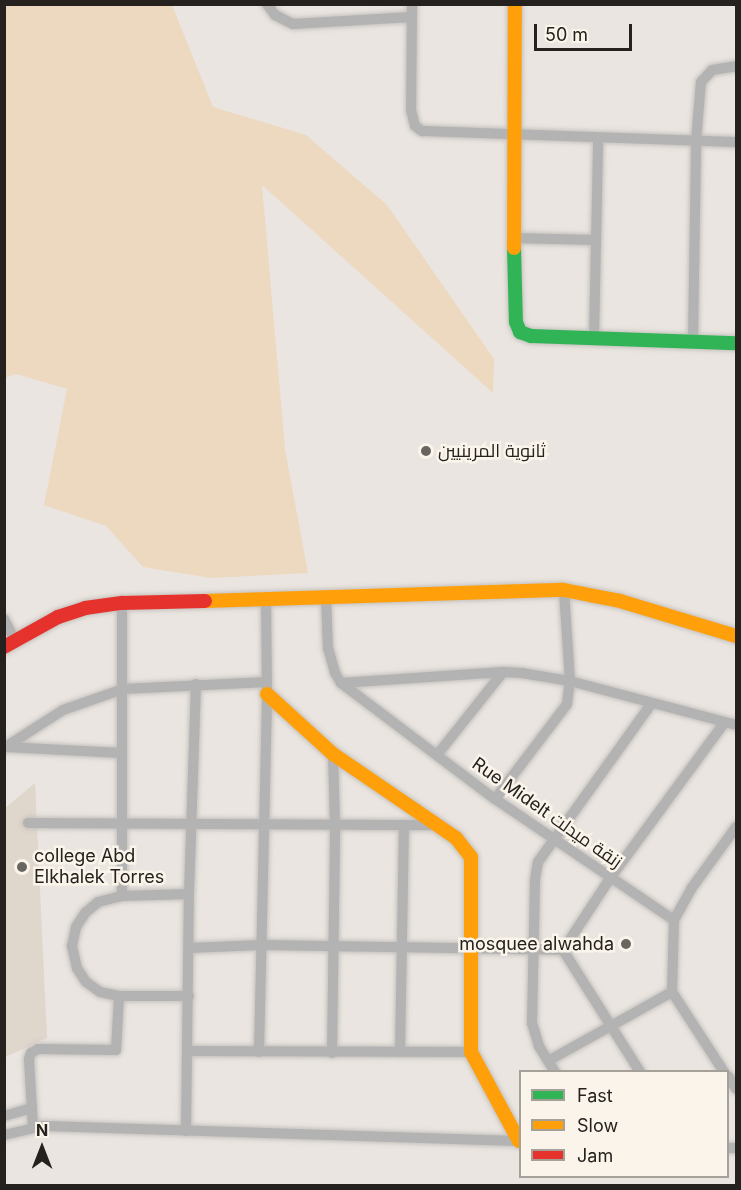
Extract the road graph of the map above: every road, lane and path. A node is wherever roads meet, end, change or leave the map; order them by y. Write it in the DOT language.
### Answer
graph roads {
  1 [pos="267,4"];
  2 [pos="412,4"];
  3 [pos="515,4"];
  4 [pos="412,17"];
  5 [pos="736,66"];
  6 [pos="513,135"];
  7 [pos="598,139"];
  8 [pos="696,141"];
  9 [pos="736,142"];
  10 [pos="514,238"];
  11 [pos="596,240"];
  12 [pos="594,338"];
  13 [pos="693,341"];
  14 [pos="736,343"];
  15 [pos="564,590"];
  16 [pos="326,597"];
  17 [pos="266,599"];
  18 [pos="122,603"];
  19 [pos="4,620"];
  20 [pos="736,636"];
  21 [pos="7,646"];
  22 [pos="502,672"];
  23 [pos="570,681"];
  24 [pos="341,683"];
  25 [pos="196,684"];
  26 [pos="267,688"];
  27 [pos="123,689"];
  28 [pos="651,704"];
  29 [pos="731,723"];
  30 [pos="5,748"];
  31 [pos="122,753"];
  32 [pos="333,754"];
  33 [pos="437,755"];
  34 [pos="495,799"];
  35 [pos="28,822"];
  36 [pos="122,823"];
  37 [pos="193,825"];
  38 [pos="263,825"];
  39 [pos="335,825"];
  40 [pos="404,825"];
  41 [pos="436,825"];
  42 [pos="736,827"];
  43 [pos="555,839"];
  44 [pos="611,877"];
  45 [pos="189,894"];
  46 [pos="122,896"];
  47 [pos="674,920"];
  48 [pos="261,945"];
  49 [pos="332,947"];
  50 [pos="401,947"];
  51 [pos="189,948"];
  52 [pos="472,950"];
  53 [pos="532,950"];
  54 [pos="563,950"];
  55 [pos="672,992"];
  56 [pos="119,996"];
  57 [pos="189,996"];
  58 [pos="610,1025"];
  59 [pos="188,1051"];
  60 [pos="259,1052"];
  61 [pos="400,1052"];
  62 [pos="471,1052"];
  63 [pos="332,1053"];
  64 [pos="548,1061"];
  65 [pos="554,1070"];
  66 [pos="639,1070"];
  67 [pos="723,1070"];
  68 [pos="32,1108"];
  69 [pos="4,1116"];
  70 [pos="33,1127"];
  71 [pos="186,1131"];
  72 [pos="4,1135"];
  73 [pos="519,1139"];
  74 [pos="519,1141"];
  1 -- 4 [label="street"];
  2 -- 4 [label="street"];
  3 -- 6 [label="street"];
  4 -- 6 [label="street"];
  5 -- 8 [label="street"];
  6 -- 7 [label="street"];
  6 -- 10 [label="street"];
  7 -- 8 [label="street"];
  7 -- 11 [label="street"];
  8 -- 9 [label="street"];
  8 -- 13 [label="street"];
  10 -- 11 [label="street"];
  10 -- 12 [label="street"];
  11 -- 12 [label="street"];
  12 -- 13 [label="street"];
  13 -- 14 [label="street"];
  15 -- 16 [label="street"];
  15 -- 20 [label="street"];
  15 -- 23 [label="street"];
  16 -- 17 [label="street"];
  16 -- 24 [label="street"];
  17 -- 18 [label="street"];
  17 -- 26 [label="street"];
  18 -- 21 [label="street"];
  18 -- 27 [label="street"];
  19 -- 21 [label="street"];
  22 -- 23 [label="street"];
  22 -- 24 [label="street"];
  22 -- 33 [label="street"];
  23 -- 28 [label="street"];
  23 -- 34 [label="street"];
  24 -- 33 [label="street, Rue Midelt زنقة ميدلت"];
  25 -- 26 [label="street"];
  25 -- 27 [label="street"];
  25 -- 37 [label="street"];
  26 -- 32 [label="street"];
  26 -- 38 [label="street"];
  27 -- 30 [label="street"];
  27 -- 31 [label="street"];
  28 -- 29 [label="street"];
  28 -- 43 [label="street"];
  29 -- 44 [label="street"];
  30 -- 31 [label="street"];
  31 -- 36 [label="street"];
  32 -- 39 [label="street"];
  32 -- 41 [label="street"];
  33 -- 34 [label="street, Rue Midelt زنقة ميدلت"];
  34 -- 43 [label="street, Rue Midelt زنقة ميدلت"];
  35 -- 36 [label="street"];
  36 -- 37 [label="street"];
  36 -- 46 [label="street"];
  37 -- 38 [label="street"];
  37 -- 45 [label="street"];
  38 -- 39 [label="street"];
  38 -- 48 [label="street"];
  39 -- 40 [label="street"];
  39 -- 49 [label="street"];
  40 -- 41 [label="street"];
  40 -- 50 [label="street"];
  41 -- 52 [label="street"];
  42 -- 47 [label="street"];
  43 -- 44 [label="street, Rue Midelt زنقة ميدلت"];
  43 -- 53 [label="street"];
  44 -- 47 [label="street, Rue Midelt زنقة ميدلت"];
  44 -- 54 [label="street"];
  45 -- 46 [label="street"];
  45 -- 51 [label="street"];
  46 -- 56 [label="street"];
  47 -- 55 [label="street"];
  48 -- 49 [label="street"];
  48 -- 51 [label="street"];
  48 -- 60 [label="street"];
  49 -- 50 [label="street"];
  49 -- 63 [label="street"];
  50 -- 52 [label="street"];
  50 -- 61 [label="street"];
  51 -- 57 [label="street"];
  52 -- 53 [label="street"];
  52 -- 62 [label="street"];
  53 -- 54 [label="street"];
  53 -- 64 [label="street"];
  54 -- 58 [label="street"];
  55 -- 58 [label="street"];
  55 -- 67 [label="street"];
  56 -- 57 [label="street"];
  56 -- 68 [label="street"];
  57 -- 59 [label="street"];
  58 -- 64 [label="street"];
  58 -- 66 [label="street"];
  59 -- 60 [label="street"];
  59 -- 71 [label="street"];
  60 -- 63 [label="street"];
  61 -- 62 [label="street"];
  61 -- 63 [label="street"];
  62 -- 73 [label="street"];
  64 -- 65 [label="street"];
  68 -- 69 [label="street"];
  68 -- 70 [label="street"];
  70 -- 71 [label="street"];
  70 -- 72 [label="street"];
  71 -- 74 [label="street"];
}
